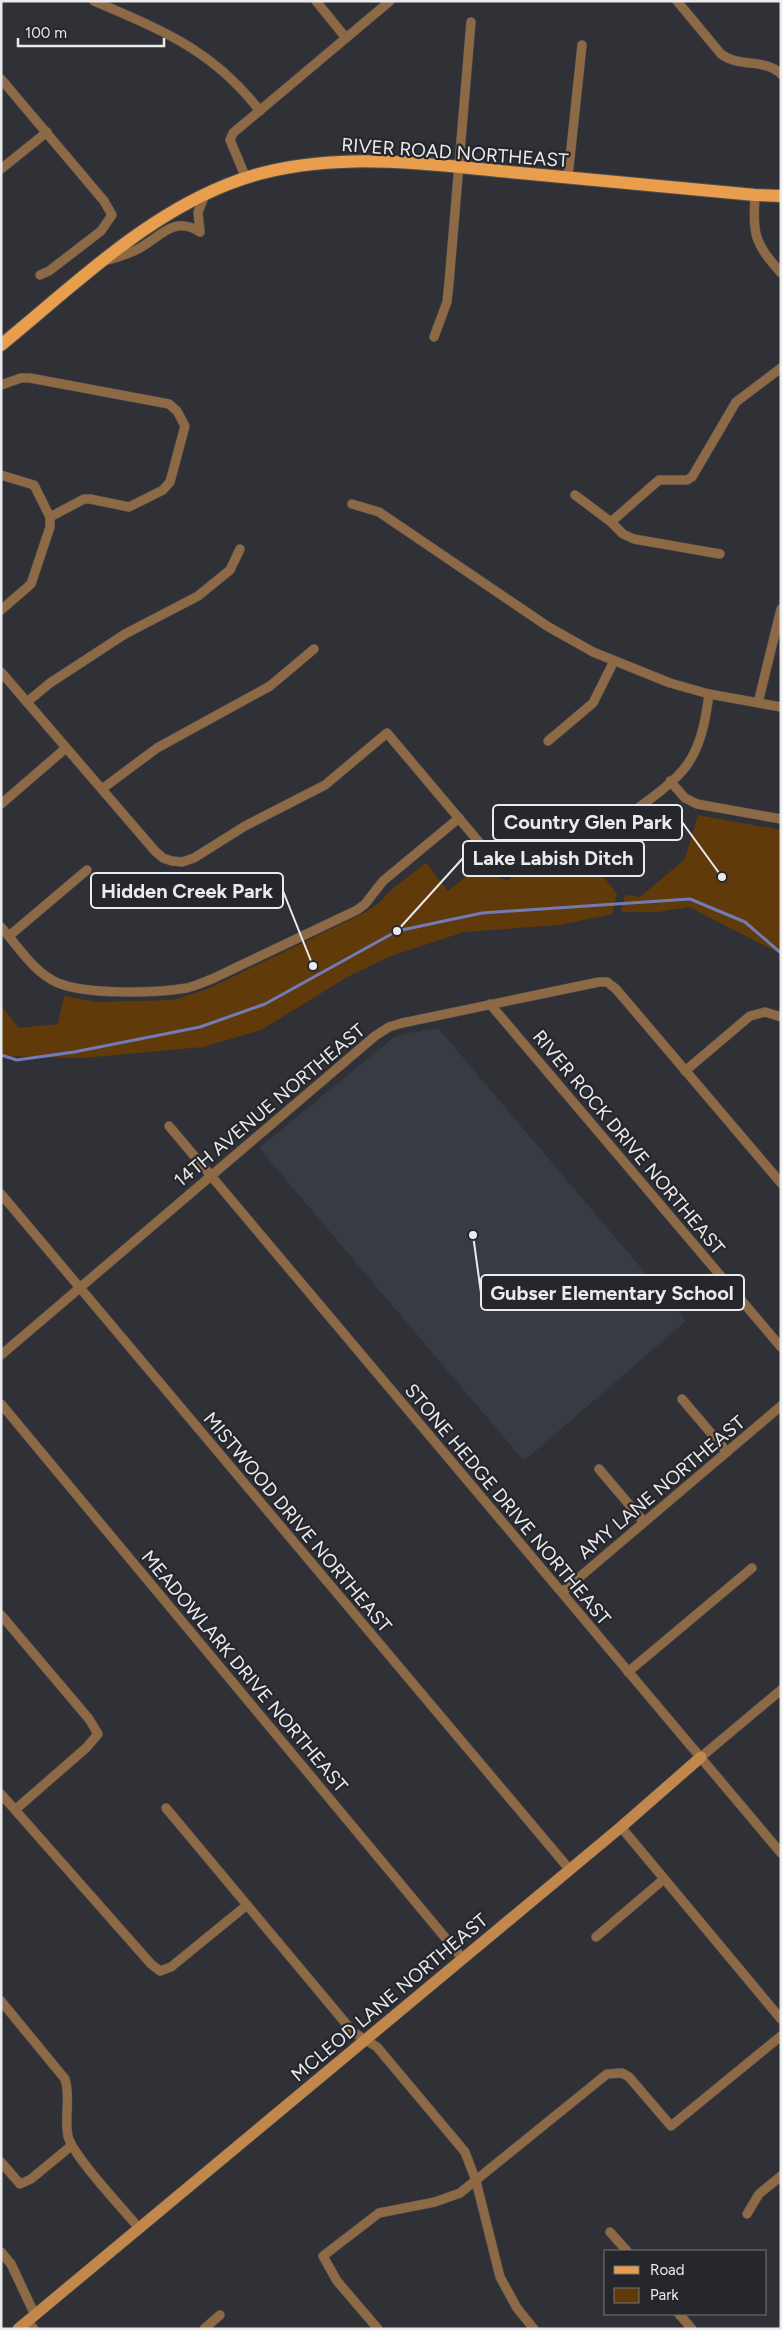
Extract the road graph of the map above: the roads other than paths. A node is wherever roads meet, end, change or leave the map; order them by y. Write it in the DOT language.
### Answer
graph roads {
  1 [pos="94,1"];
  2 [pos="316,1"];
  3 [pos="390,1"];
  4 [pos="677,1"];
  5 [pos="471,22"];
  6 [pos="346,38"];
  7 [pos="582,45"];
  8 [pos="781,74"];
  9 [pos="1,79"];
  10 [pos="260,111"];
  11 [pos="47,132"];
  12 [pos="459,167"];
  13 [pos="1,169"];
  14 [pos="568,177"];
  15 [pos="246,178"];
  16 [pos="205,194"];
  17 [pos="755,195"];
  18 [pos="781,196"];
  19 [pos="103,262"];
  20 [pos="781,273"];
  21 [pos="40,275"];
  22 [pos="434,337"];
  23 [pos="1,345"];
  24 [pos="781,368"];
  25 [pos="1,385"];
  26 [pos="1,475"];
  27 [pos="575,495"];
  28 [pos="352,504"];
  29 [pos="50,518"];
  30 [pos="611,522"];
  31 [pos="240,549"];
  32 [pos="720,554"];
  33 [pos="781,609"];
  34 [pos="1,610"];
  35 [pos="314,648"];
  36 [pos="614,662"];
  37 [pos="1,672"];
  38 [pos="709,694"];
  39 [pos="27,702"];
  40 [pos="758,703"];
  41 [pos="781,707"];
  42 [pos="548,742"];
  43 [pos="66,748"];
  44 [pos="670,782"];
  45 [pos="102,789"];
  46 [pos="1,804"];
  47 [pos="459,818"];
  48 [pos="781,819"];
  49 [pos="622,821"];
  50 [pos="504,862"];
  51 [pos="87,870"];
  52 [pos="1,927"];
  53 [pos="9,936"];
  54 [pos="490,1004"];
  55 [pos="781,1017"];
  56 [pos="685,1070"];
  57 [pos="169,1126"];
  58 [pos="210,1175"];
  59 [pos="781,1183"];
  60 [pos="1,1194"];
  61 [pos="80,1288"];
  62 [pos="781,1347"];
  63 [pos="1,1356"];
  64 [pos="682,1399"];
  65 [pos="1,1404"];
  66 [pos="781,1406"];
  67 [pos="727,1452"];
  68 [pos="599,1469"];
  69 [pos="644,1522"];
  70 [pos="752,1568"];
  71 [pos="562,1592"];
  72 [pos="1,1614"];
  73 [pos="628,1672"];
  74 [pos="781,1690"];
  75 [pos="701,1758"];
  76 [pos="1,1794"];
  77 [pos="166,1808"];
  78 [pos="16,1809"];
  79 [pos="621,1827"];
  80 [pos="781,1853"];
  81 [pos="570,1870"];
  82 [pos="664,1879"];
  83 [pos="247,1905"];
  84 [pos="596,1937"];
  85 [pos="463,1959"];
  86 [pos="1,2001"];
  87 [pos="781,2019"];
  88 [pos="781,2036"];
  89 [pos="365,2040"];
  90 [pos="71,2146"];
  91 [pos="1,2162"];
  92 [pos="781,2176"];
  93 [pos="476,2181"];
  94 [pos="748,2214"];
  95 [pos="139,2228"];
  96 [pos="610,2232"];
  97 [pos="626,2250"];
  98 [pos="1,2252"];
  99 [pos="220,2315"];
  100 [pos="680,2315"];
  101 [pos="32,2322"];
  102 [pos="18,2329"];
  103 [pos="204,2329"];
  104 [pos="378,2329"];
  105 [pos="534,2329"];
  106 [pos="692,2329"];
  1 -- 10 [label="street"];
  2 -- 6 [label="street"];
  3 -- 6 [label="street"];
  4 -- 8 [label="street"];
  5 -- 12 [label="street"];
  6 -- 10 [label="street"];
  7 -- 14 [label="street"];
  9 -- 11 [label="street"];
  10 -- 15 [label="street"];
  11 -- 13 [label="street"];
  11 -- 21 [label="street"];
  12 -- 14 [label="main road, RIVER ROAD NORTHEAST"];
  12 -- 15 [label="main road, RIVER ROAD NORTHEAST"];
  12 -- 22 [label="street"];
  14 -- 17 [label="main road, RIVER ROAD NORTHEAST"];
  15 -- 16 [label="main road, RIVER ROAD NORTHEAST"];
  16 -- 19 [label="main road, RIVER ROAD NORTHEAST"];
  16 -- 19 [label="street"];
  17 -- 18 [label="main road, RIVER ROAD NORTHEAST"];
  17 -- 20 [label="street"];
  19 -- 23 [label="main road, RIVER ROAD NORTHEAST"];
  24 -- 30 [label="street"];
  25 -- 29 [label="street"];
  26 -- 29 [label="street"];
  27 -- 30 [label="street"];
  28 -- 36 [label="street"];
  29 -- 34 [label="street"];
  30 -- 32 [label="street"];
  31 -- 39 [label="street"];
  33 -- 40 [label="street"];
  35 -- 45 [label="street"];
  36 -- 38 [label="street"];
  36 -- 42 [label="street"];
  37 -- 39 [label="street"];
  38 -- 40 [label="street"];
  38 -- 44 [label="street"];
  39 -- 43 [label="street"];
  40 -- 41 [label="street"];
  43 -- 45 [label="street"];
  43 -- 46 [label="street"];
  44 -- 48 [label="street"];
  44 -- 49 [label="street"];
  45 -- 47 [label="street"];
  47 -- 50 [label="street"];
  47 -- 53 [label="street"];
  51 -- 53 [label="street"];
  52 -- 53 [label="street"];
  54 -- 56 [label="street, 14TH AVENUE NORTHEAST"];
  54 -- 58 [label="street, 14TH AVENUE NORTHEAST"];
  54 -- 62 [label="street, RIVER ROCK DRIVE NORTHEAST"];
  55 -- 56 [label="street"];
  56 -- 59 [label="street"];
  57 -- 58 [label="street, STONE HEDGE DRIVE NORTHEAST"];
  58 -- 61 [label="street, 14TH AVENUE NORTHEAST"];
  58 -- 71 [label="street, STONE HEDGE DRIVE NORTHEAST"];
  60 -- 61 [label="street, MISTWOOD DRIVE NORTHEAST"];
  61 -- 63 [label="street, 14TH AVENUE NORTHEAST"];
  61 -- 81 [label="street, MISTWOOD DRIVE NORTHEAST"];
  64 -- 67 [label="street"];
  65 -- 85 [label="street, MEADOWLARK DRIVE NORTHEAST"];
  66 -- 67 [label="street, AMY LANE NORTHEAST"];
  67 -- 69 [label="street, AMY LANE NORTHEAST"];
  68 -- 69 [label="street"];
  69 -- 71 [label="street, AMY LANE NORTHEAST"];
  70 -- 73 [label="street"];
  71 -- 73 [label="street, STONE HEDGE DRIVE NORTHEAST"];
  72 -- 78 [label="street"];
  73 -- 75 [label="street, STONE HEDGE DRIVE NORTHEAST"];
  74 -- 75 [label="street, MCLEOD LANE NORTHEAST"];
  75 -- 79 [label="street, MCLEOD LANE NORTHEAST"];
  75 -- 80 [label="street, STONE HEDGE DRIVE NORTHEAST"];
  76 -- 78 [label="street"];
  77 -- 83 [label="street"];
  78 -- 83 [label="street"];
  79 -- 81 [label="street, MCLEOD LANE NORTHEAST"];
  79 -- 82 [label="street"];
  81 -- 85 [label="street, MCLEOD LANE NORTHEAST"];
  82 -- 84 [label="street"];
  82 -- 87 [label="street"];
  83 -- 89 [label="street"];
  85 -- 89 [label="street, MCLEOD LANE NORTHEAST"];
  86 -- 90 [label="street"];
  88 -- 93 [label="street"];
  89 -- 93 [label="street"];
  89 -- 95 [label="street, MCLEOD LANE NORTHEAST"];
  90 -- 91 [label="street"];
  90 -- 95 [label="street"];
  92 -- 94 [label="street"];
  93 -- 104 [label="street"];
  93 -- 105 [label="street"];
  95 -- 101 [label="street, MCLEOD LANE NORTHEAST"];
  96 -- 97 [label="street"];
  98 -- 101 [label="street"];
  99 -- 103 [label="street"];
  100 -- 106 [label="street"];
  101 -- 102 [label="street, MCLEOD LANE NORTHEAST"];
}
